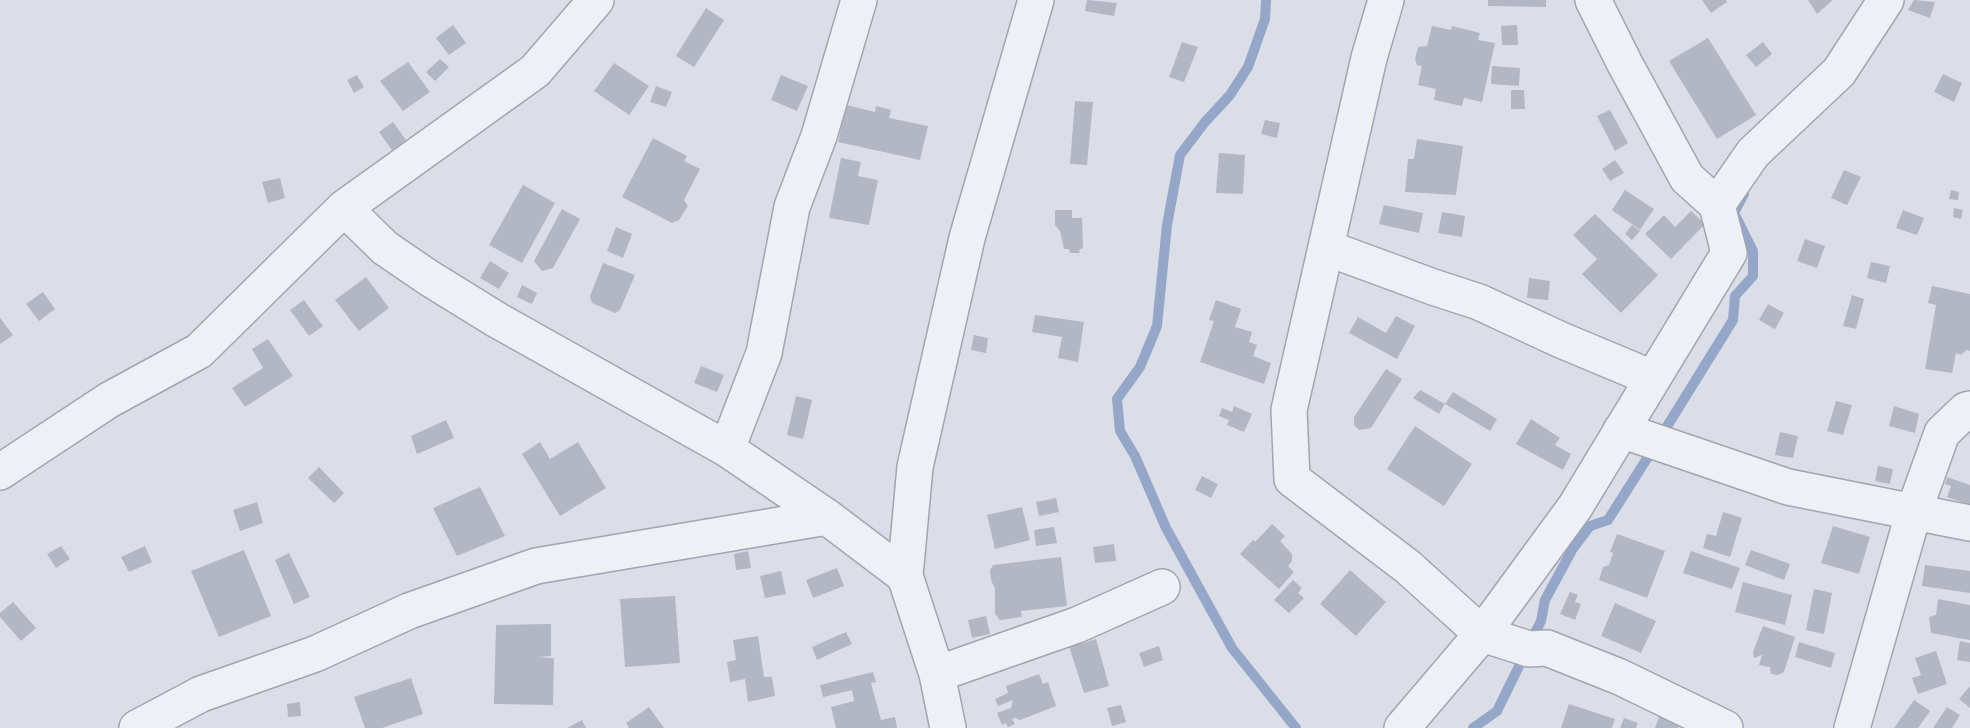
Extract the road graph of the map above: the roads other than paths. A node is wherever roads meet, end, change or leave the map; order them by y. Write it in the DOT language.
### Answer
graph roads {
  1 [pos="596,0"];
  2 [pos="859,0"];
  3 [pos="1035,0"];
  4 [pos="1386,0"];
  5 [pos="1593,0"];
  6 [pos="1886,0"];
  7 [pos="1717,205"];
  8 [pos="344,208"];
  9 [pos="1327,248"];
  10 [pos="1652,378"];
  11 [pos="1970,409"];
  12 [pos="1621,430"];
  13 [pos="727,449"];
  14 [pos="0,472"];
  15 [pos="1914,511"];
  16 [pos="827,517"];
  17 [pos="1970,523"];
  18 [pos="905,576"];
  19 [pos="1161,587"];
  20 [pos="1482,634"];
  21 [pos="937,674"];
  22 [pos="137,728"];
  23 [pos="948,728"];
  24 [pos="1402,728"];
  25 [pos="1725,728"];
  26 [pos="1852,728"];
  1 -- 8 [label="street"];
  2 -- 13 [label="street"];
  3 -- 18 [label="street"];
  4 -- 9 [label="street"];
  5 -- 7 [label="street"];
  6 -- 7 [label="street"];
  7 -- 10 [label="street"];
  8 -- 13 [label="street"];
  8 -- 14 [label="street"];
  9 -- 10 [label="street"];
  9 -- 20 [label="street"];
  10 -- 12 [label="street"];
  11 -- 15 [label="street"];
  12 -- 15 [label="street"];
  12 -- 20 [label="street"];
  13 -- 16 [label="street"];
  15 -- 17 [label="street"];
  15 -- 26 [label="street"];
  16 -- 18 [label="street"];
  16 -- 22 [label="street"];
  18 -- 21 [label="street"];
  19 -- 21 [label="street"];
  20 -- 24 [label="street"];
  20 -- 25 [label="street"];
  21 -- 23 [label="street"];
}
